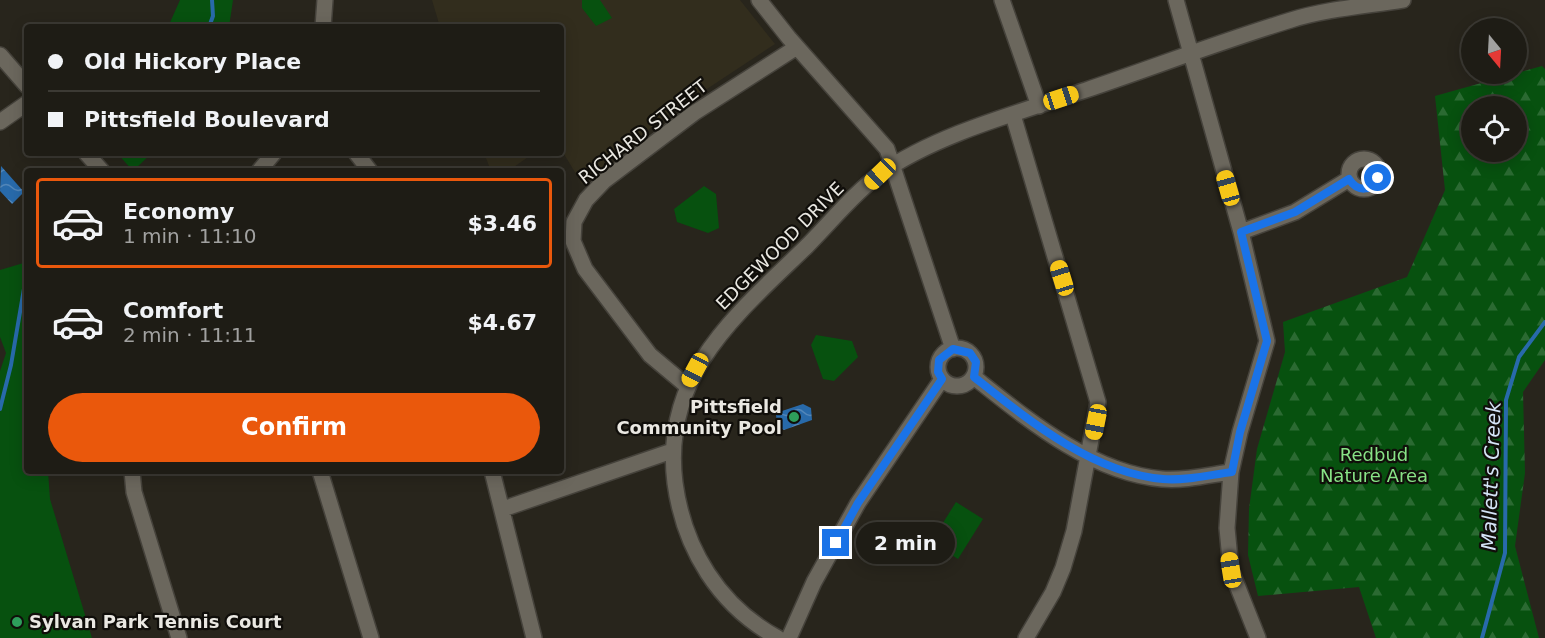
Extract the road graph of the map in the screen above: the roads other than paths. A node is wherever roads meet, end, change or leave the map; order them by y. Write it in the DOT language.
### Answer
graph roads {
  1 [pos="325,0"];
  2 [pos="759,0"];
  3 [pos="1002,0"];
  4 [pos="1176,0"];
  5 [pos="1401,0"];
  6 [pos="322,24"];
  7 [pos="796,47"];
  8 [pos="0,55"];
  9 [pos="1190,56"];
  10 [pos="24,83"];
  11 [pos="24,105"];
  12 [pos="1039,106"];
  13 [pos="1013,115"];
  14 [pos="0,122"];
  15 [pos="89,156"];
  16 [pos="272,156"];
  17 [pos="895,166"];
  18 [pos="99,168"];
  19 [pos="262,168"];
  20 [pos="1349,179"];
  21 [pos="1241,232"];
  22 [pos="953,349"];
  23 [pos="974,377"];
  24 [pos="942,379"];
  25 [pos="687,386"];
  26 [pos="672,451"];
  27 [pos="1089,455"];
  28 [pos="1232,472"];
  29 [pos="132,474"];
  30 [pos="321,474"];
  31 [pos="493,474"];
  32 [pos="503,509"];
  33 [pos="179,638"];
  34 [pos="371,638"];
  35 [pos="534,638"];
  36 [pos="778,638"];
  37 [pos="789,638"];
  38 [pos="1026,638"];
  39 [pos="1258,638"];
  1 -- 6 [label="street"];
  2 -- 7 [label="street"];
  3 -- 12 [label="street"];
  4 -- 9 [label="street"];
  5 -- 9 [label="street, EDGEWOOD DRIVE"];
  7 -- 17 [label="street"];
  7 -- 25 [label="street, RICHARD STREET"];
  8 -- 10 [label="street"];
  9 -- 12 [label="street, EDGEWOOD DRIVE"];
  9 -- 21 [label="street"];
  11 -- 14 [label="street"];
  12 -- 13 [label="street, EDGEWOOD DRIVE"];
  13 -- 17 [label="street, EDGEWOOD DRIVE"];
  13 -- 27 [label="street"];
  15 -- 18 [label="street"];
  16 -- 19 [label="street"];
  17 -- 22 [label="street"];
  17 -- 25 [label="street, EDGEWOOD DRIVE"];
  20 -- 21 [label="street"];
  21 -- 28 [label="street"];
  22 -- 23 [label="street"];
  22 -- 24 [label="street"];
  23 -- 24 [label="street"];
  23 -- 27 [label="street"];
  24 -- 37 [label="street"];
  25 -- 26 [label="street, EDGEWOOD DRIVE"];
  26 -- 32 [label="street"];
  26 -- 36 [label="street, EDGEWOOD DRIVE"];
  27 -- 28 [label="street"];
  27 -- 38 [label="street"];
  28 -- 39 [label="street"];
  29 -- 33 [label="street"];
  30 -- 34 [label="street"];
  31 -- 32 [label="street"];
  32 -- 35 [label="street"];
}
